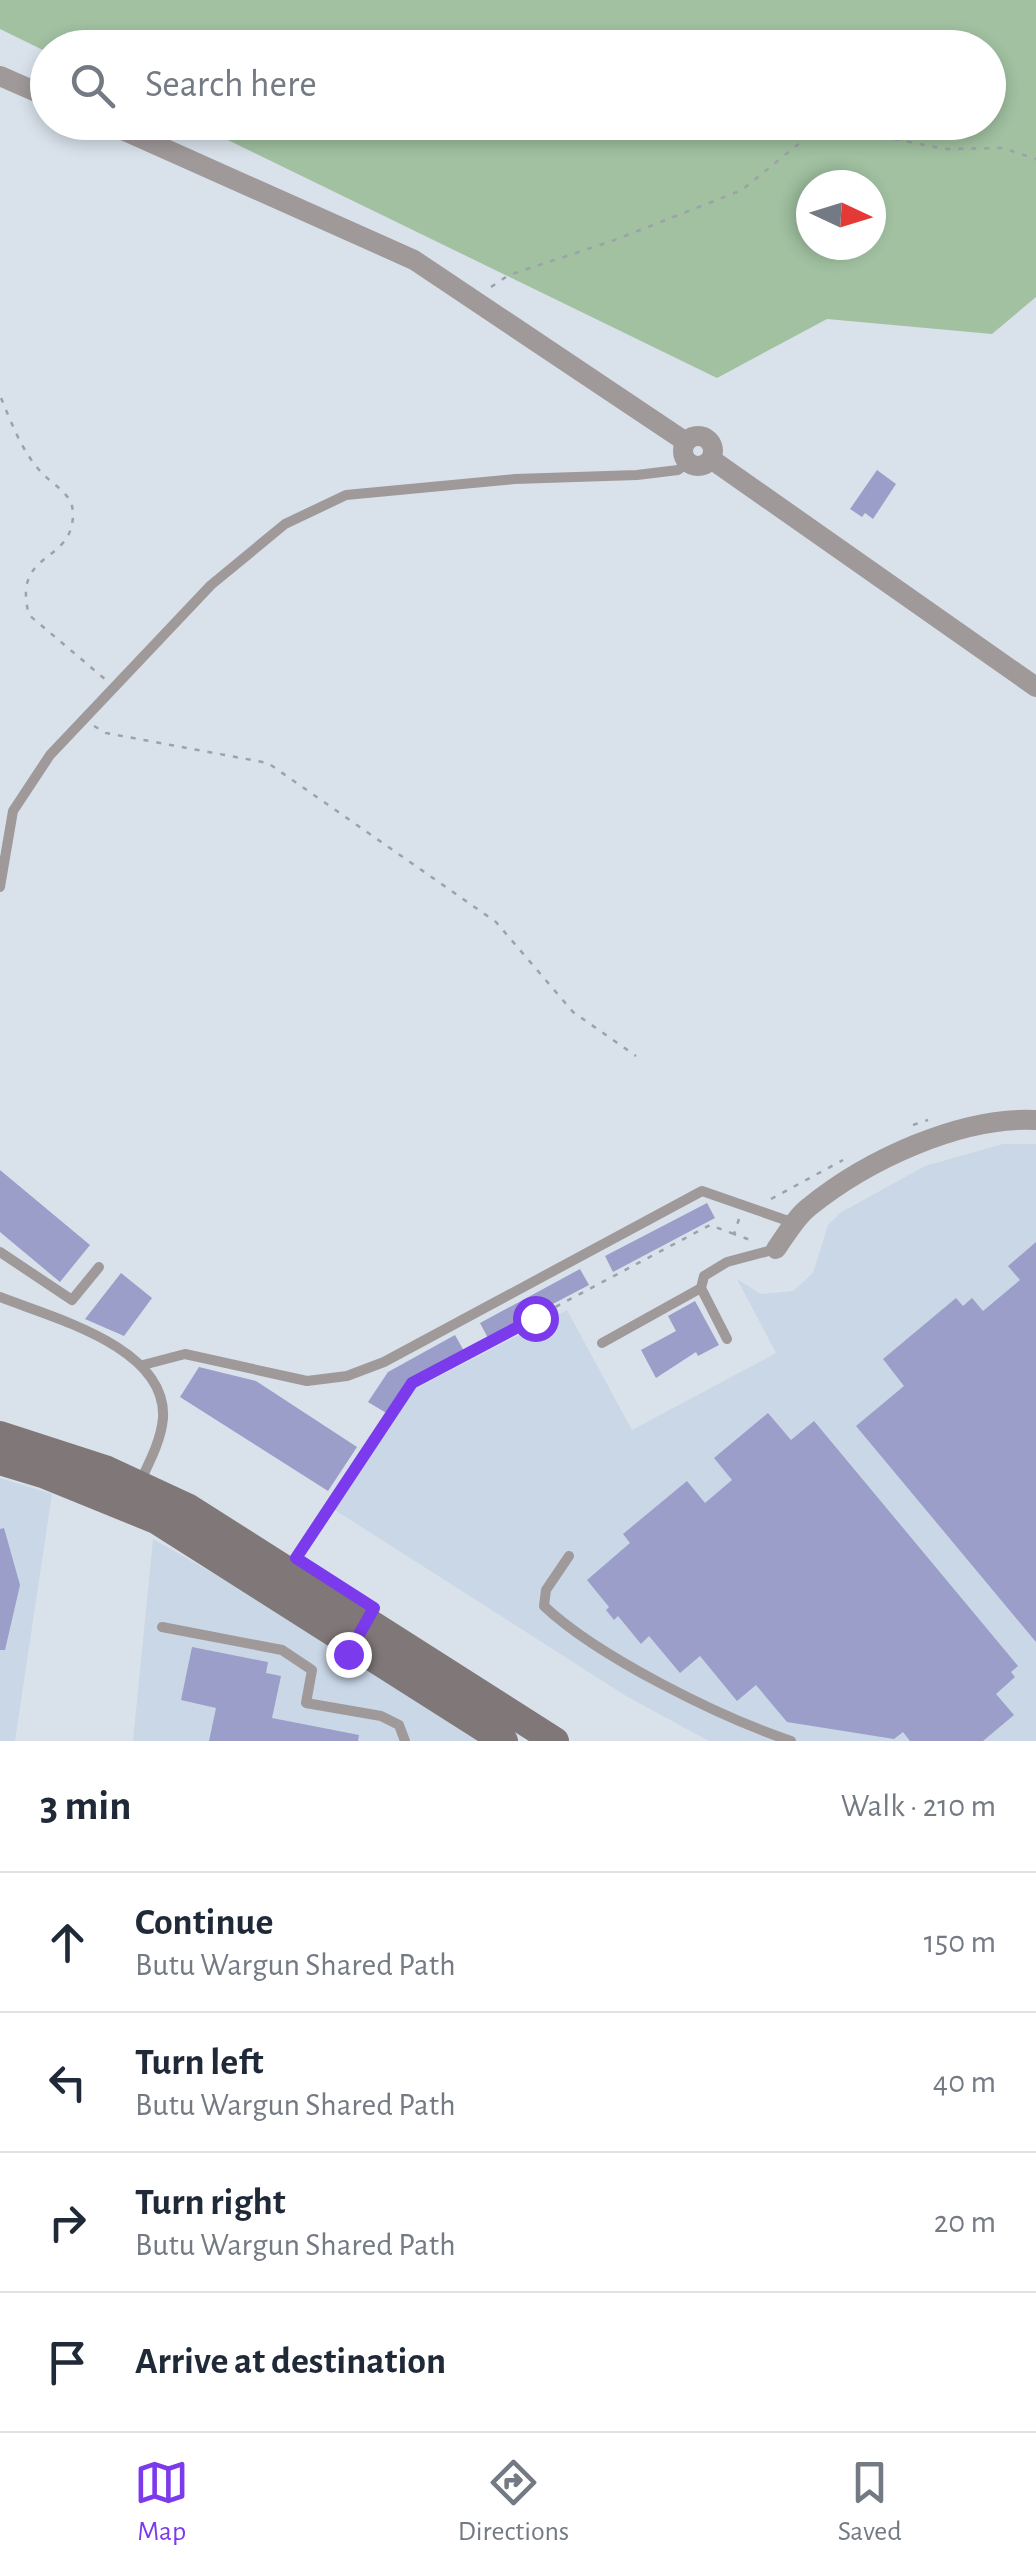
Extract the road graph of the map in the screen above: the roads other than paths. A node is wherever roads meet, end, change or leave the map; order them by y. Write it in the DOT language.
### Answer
graph roads {
  1 [pos="0,76"];
  2 [pos="30,89"];
  3 [pos="145,140"];
  4 [pos="687,452"];
  5 [pos="1036,688"];
  6 [pos="0,887"];
  7 [pos="1036,1120"];
  8 [pos="794,1224"];
  9 [pos="776,1249"];
  10 [pos="0,1252"];
  11 [pos="99,1267"];
  12 [pos="701,1288"];
  13 [pos="0,1296"];
  14 [pos="727,1339"];
  15 [pos="602,1343"];
  16 [pos="142,1365"];
  17 [pos="0,1435"];
  18 [pos="0,1462"];
  19 [pos="139,1485"];
  20 [pos="569,1556"];
  21 [pos="162,1627"];
  22 [pos="405,1741"];
  23 [pos="504,1741"];
  24 [pos="554,1741"];
  25 [pos="791,1741"];
  1 -- 2 [label="street"];
  3 -- 4 [label="street"];
  4 -- 5 [label="street"];
  4 -- 6 [label="lane"];
  7 -- 8 [label="street"];
  8 -- 9 [label="street"];
  8 -- 16 [label="lane"];
  9 -- 12 [label="lane"];
  10 -- 11 [label="lane"];
  12 -- 14 [label="lane"];
  12 -- 15 [label="lane"];
  13 -- 16 [label="lane"];
  16 -- 19 [label="lane"];
  17 -- 19 [label="main road"];
  18 -- 23 [label="main road"];
  19 -- 24 [label="main road"];
  20 -- 25 [label="lane"];
  21 -- 22 [label="lane"];
}
